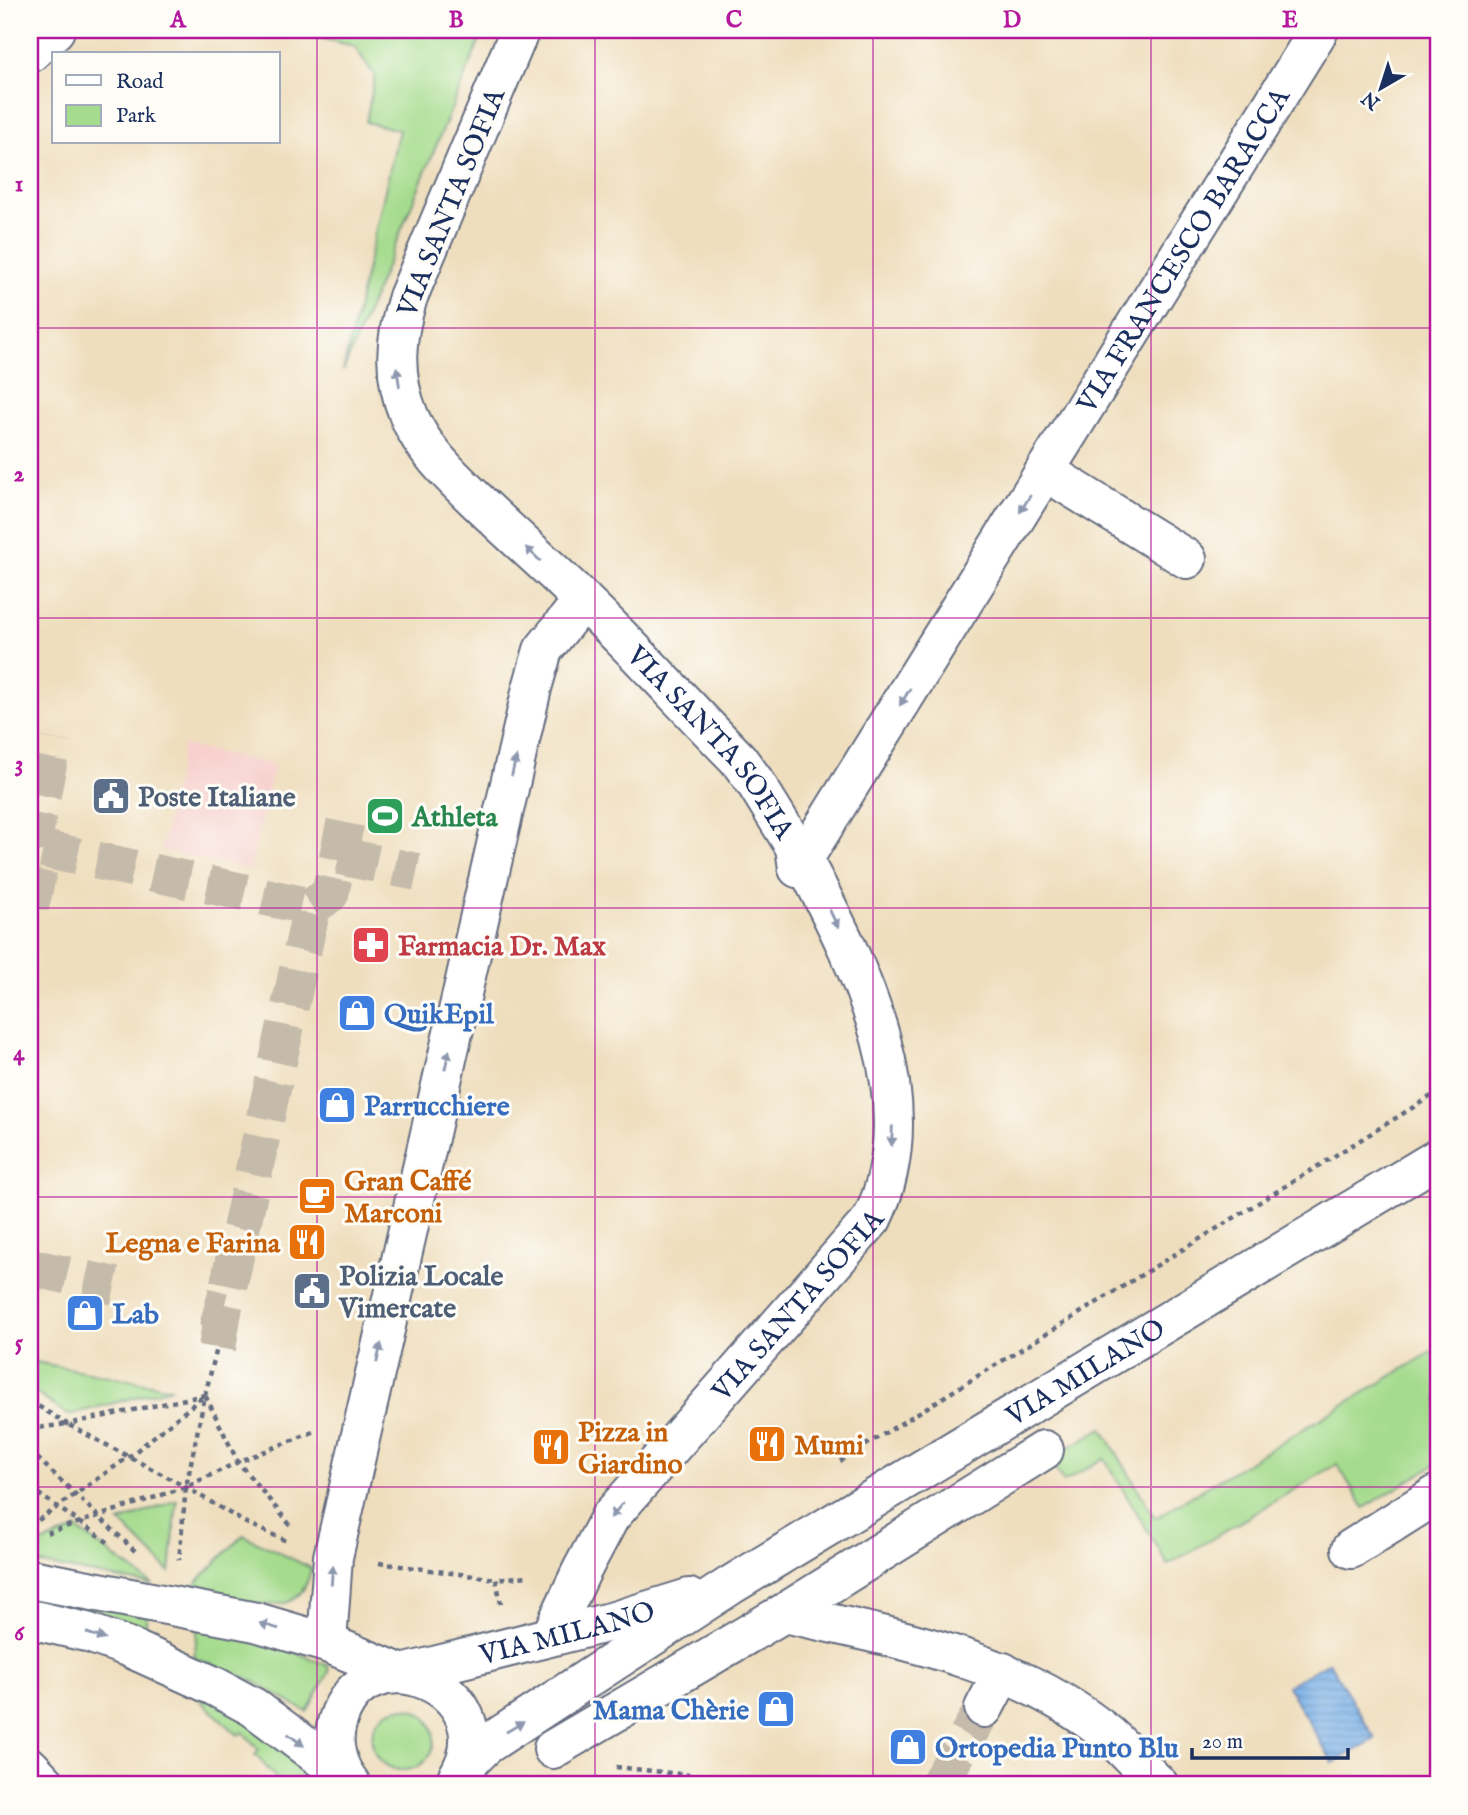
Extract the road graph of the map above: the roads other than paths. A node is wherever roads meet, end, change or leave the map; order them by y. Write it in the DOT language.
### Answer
graph roads {
  1 [pos="55,30"];
  2 [pos="520,30"];
  3 [pos="1319,30"];
  4 [pos="30,53"];
  5 [pos="1045,471"];
  6 [pos="1187,559"];
  7 [pos="583,600"];
  8 [pos="799,868"];
  9 [pos="1438,1158"];
  10 [pos="1044,1450"];
  11 [pos="1438,1493"];
  12 [pos="1351,1549"];
  13 [pos="30,1579"];
  14 [pos="731,1585"];
  15 [pos="784,1613"];
  16 [pos="30,1619"];
  17 [pos="551,1636"];
  18 [pos="327,1643"];
  19 [pos="1003,1672"];
  20 [pos="402,1674"];
  21 [pos="984,1708"];
  22 [pos="553,1749"];
  23 [pos="30,1767"];
  24 [pos="461,1780"];
  25 [pos="348,1781"];
  26 [pos="47,1785"];
  27 [pos="1158,1785"];
  1 -- 4 [label="street"];
  7 -- 2 [label="street, VIA SANTA SOFIA, one-way"];
  3 -- 5 [label="street, VIA FRANCESCO BARACCA"];
  5 -- 6 [label="street"];
  5 -- 8 [label="street, VIA FRANCESCO BARACCA, one-way"];
  7 -- 8 [label="street, VIA SANTA SOFIA"];
  18 -- 7 [label="street, one-way"];
  8 -- 17 [label="street, VIA SANTA SOFIA, one-way"];
  9 -- 14 [label="street, VIA MILANO"];
  10 -- 15 [label="street"];
  11 -- 12 [label="street"];
  18 -- 13 [label="street, one-way"];
  14 -- 17 [label="street, VIA MILANO"];
  24 -- 14 [label="street, VIA MILANO, one-way"];
  15 -- 19 [label="street"];
  15 -- 22 [label="street"];
  16 -- 25 [label="street, one-way"];
  17 -- 20 [label="street, VIA MILANO"];
  18 -- 20 [label="street"];
  19 -- 21 [label="street"];
  19 -- 27 [label="street"];
  20 -- 24 [label="street"];
  20 -- 25 [label="street, VIA MILANO"];
  23 -- 26 [label="street"];
}
